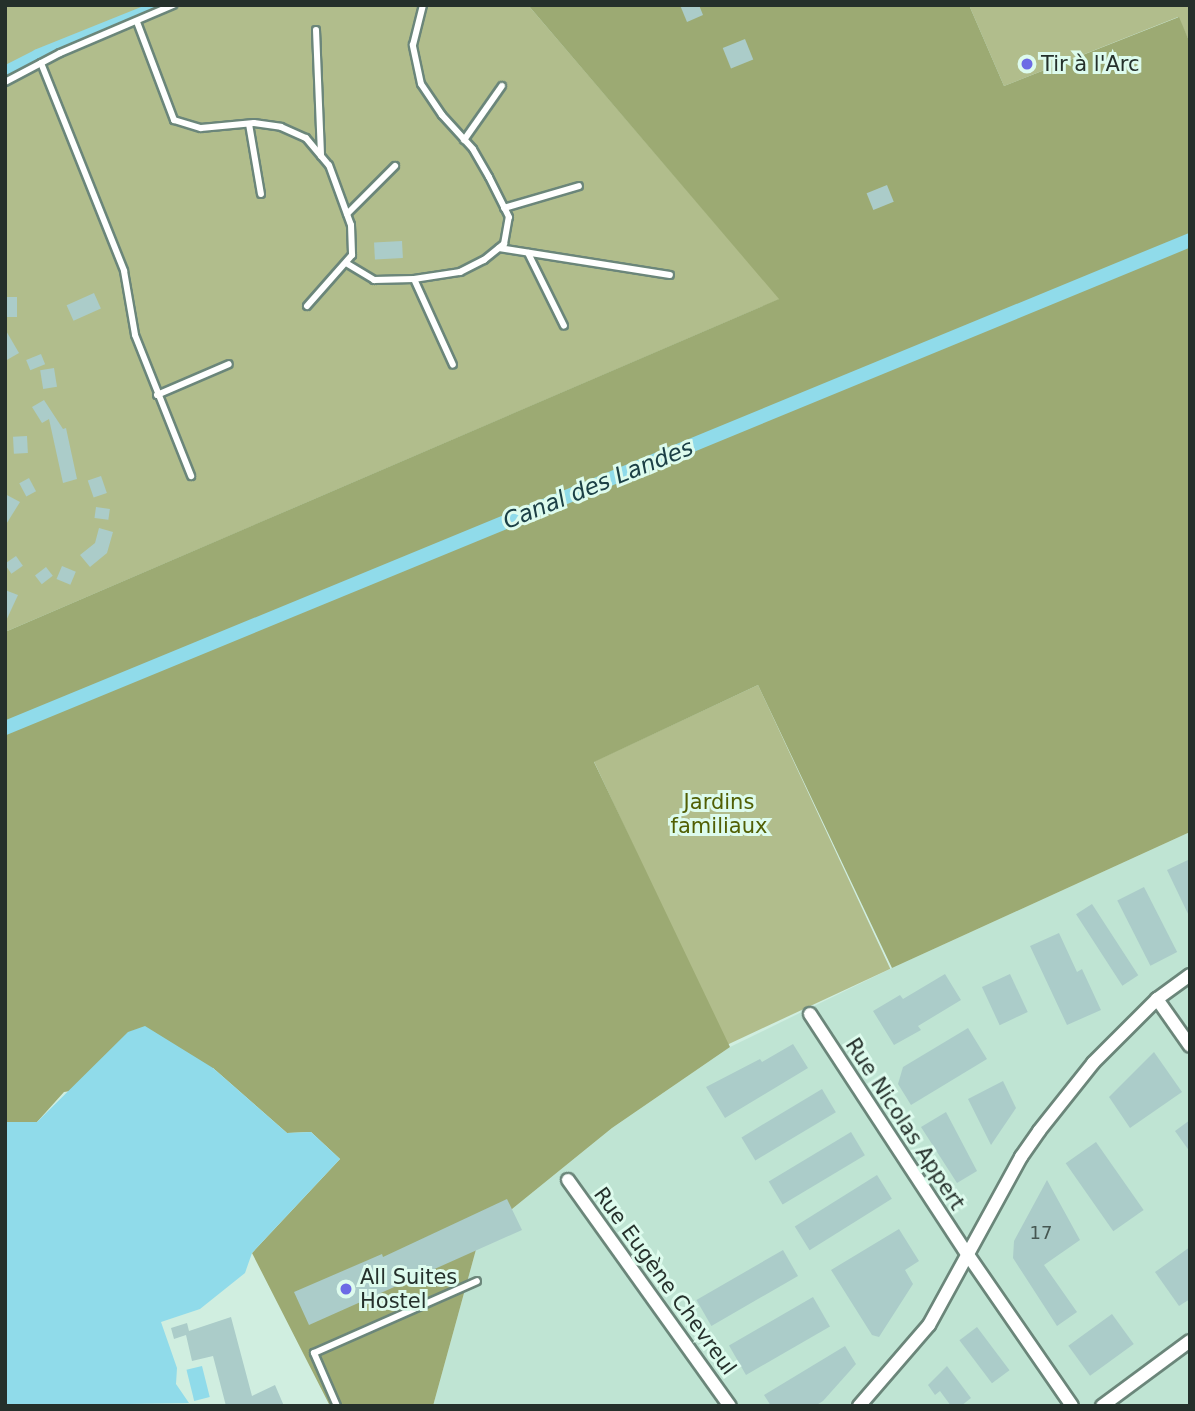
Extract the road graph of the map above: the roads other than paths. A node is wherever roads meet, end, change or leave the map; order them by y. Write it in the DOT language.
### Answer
graph roads {
  1 [pos="173,5"];
  2 [pos="423,5"];
  3 [pos="137,22"];
  4 [pos="316,30"];
  5 [pos="41,62"];
  6 [pos="5,82"];
  7 [pos="502,86"];
  8 [pos="249,124"];
  9 [pos="464,140"];
  10 [pos="321,156"];
  11 [pos="395,166"];
  12 [pos="579,186"];
  13 [pos="261,194"];
  14 [pos="504,208"];
  15 [pos="347,214"];
  16 [pos="499,248"];
  17 [pos="528,253"];
  18 [pos="346,263"];
  19 [pos="670,275"];
  20 [pos="414,279"];
  21 [pos="307,306"];
  22 [pos="564,326"];
  23 [pos="229,364"];
  24 [pos="453,365"];
  25 [pos="157,395"];
  26 [pos="191,476"];
  27 [pos="1190,975"];
  28 [pos="1157,999"];
  29 [pos="810,1014"];
  30 [pos="1190,1046"];
  31 [pos="568,1180"];
  32 [pos="968,1255"];
  33 [pos="477,1281"];
  34 [pos="1190,1341"];
  35 [pos="337,1406"];
  36 [pos="730,1406"];
  37 [pos="859,1406"];
  38 [pos="1072,1406"];
  39 [pos="1102,1406"];
  1 -- 3 [label="lane"];
  2 -- 9 [label="lane"];
  3 -- 5 [label="lane"];
  3 -- 8 [label="lane"];
  4 -- 10 [label="lane"];
  5 -- 6 [label="lane"];
  5 -- 25 [label="lane"];
  7 -- 9 [label="lane"];
  8 -- 10 [label="lane"];
  8 -- 13 [label="lane"];
  9 -- 14 [label="lane"];
  10 -- 15 [label="lane"];
  11 -- 15 [label="lane"];
  12 -- 14 [label="lane"];
  14 -- 16 [label="lane"];
  15 -- 18 [label="lane"];
  16 -- 17 [label="lane"];
  16 -- 20 [label="lane"];
  17 -- 19 [label="lane"];
  17 -- 22 [label="lane"];
  18 -- 20 [label="lane"];
  18 -- 21 [label="lane"];
  20 -- 24 [label="lane"];
  23 -- 25 [label="lane"];
  25 -- 26 [label="lane"];
  27 -- 28 [label="street"];
  28 -- 30 [label="street"];
  28 -- 32 [label="street"];
  29 -- 32 [label="street, Rue Nicolas Appert"];
  31 -- 36 [label="street, Rue Eugène Chevreul"];
  32 -- 37 [label="street"];
  32 -- 38 [label="street, Rue Nicolas Appert"];
  33 -- 35 [label="lane"];
  34 -- 39 [label="street"];
}
